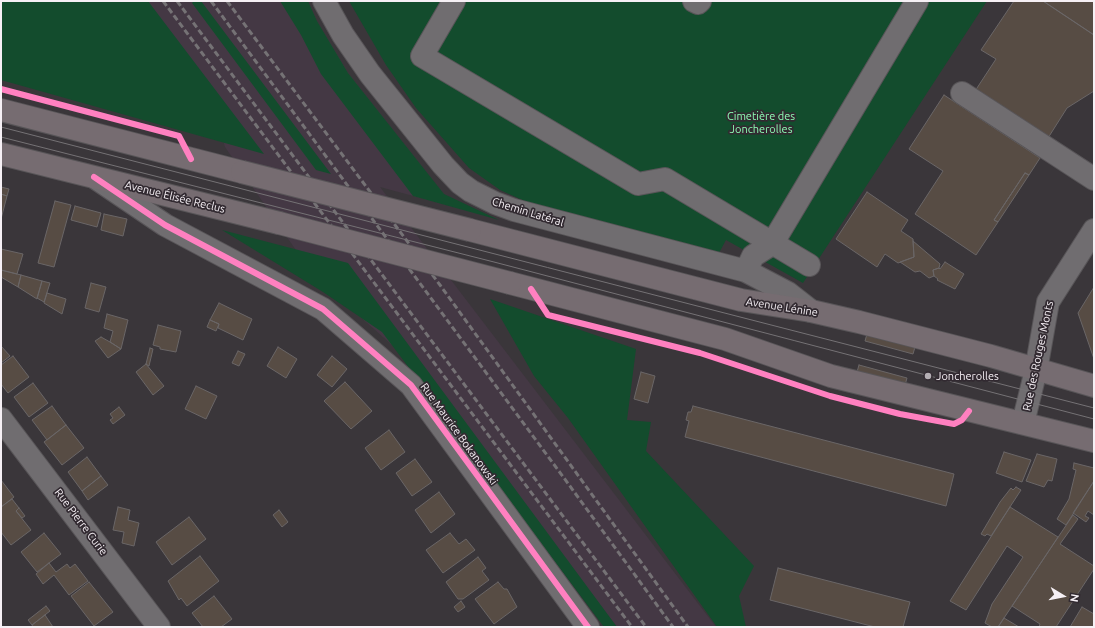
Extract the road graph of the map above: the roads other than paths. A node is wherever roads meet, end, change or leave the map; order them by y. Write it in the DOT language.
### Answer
graph roads {
  1 [pos="324,1"];
  2 [pos="454,1"];
  3 [pos="694,1"];
  4 [pos="700,1"];
  5 [pos="917,1"];
  6 [pos="962,93"];
  7 [pos="1,110"];
  8 [pos="1,154"];
  9 [pos="1087,171"];
  10 [pos="94,177"];
  11 [pos="1083,239"];
  12 [pos="772,244"];
  13 [pos="809,265"];
  14 [pos="746,271"];
  15 [pos="811,311"];
  16 [pos="1036,370"];
  17 [pos="1094,386"];
  18 [pos="1,419"];
  19 [pos="1024,423"];
  20 [pos="1094,440"];
  21 [pos="159,627"];
  22 [pos="588,627"];
  1 -- 14 [label="street, Chemin Latéral"];
  2 -- 12 [label="street"];
  3 -- 4 [label="street"];
  5 -- 12 [label="street"];
  6 -- 9 [label="street"];
  7 -- 15 [label="main road, Avenue Lénine, bridge"];
  8 -- 10 [label="main road, Avenue Élisée Reclus"];
  10 -- 19 [label="main road, Avenue Élisée Reclus, bridge"];
  10 -- 22 [label="street, Rue Maurice Bokanowski"];
  11 -- 16 [label="street, Rue des Rouges Monts"];
  12 -- 13 [label="street"];
  12 -- 14 [label="street"];
  14 -- 15 [label="street, Chemin Latéral"];
  15 -- 16 [label="main road, Avenue Lénine"];
  16 -- 17 [label="main road, Avenue Lénine"];
  16 -- 19 [label="street, Rue des Rouges Monts"];
  18 -- 21 [label="street, Rue Pierre Curie"];
  19 -- 20 [label="main road"];
}
